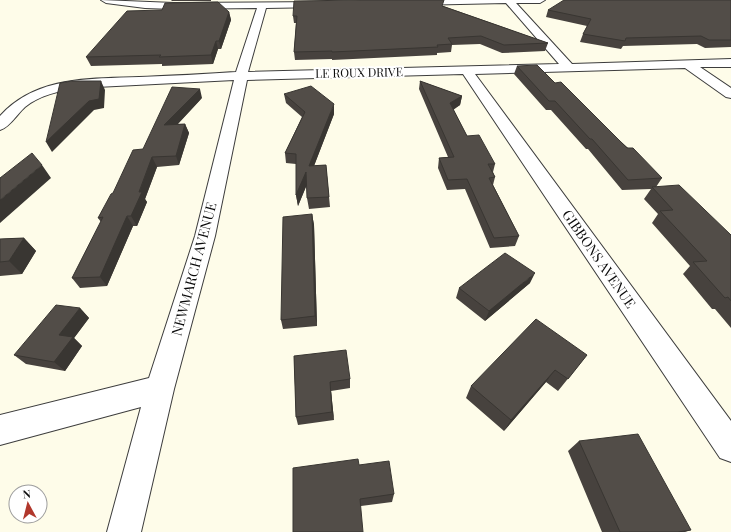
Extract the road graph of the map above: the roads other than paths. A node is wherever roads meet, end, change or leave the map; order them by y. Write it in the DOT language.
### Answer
graph roads {
  1 [pos="106,0"];
  2 [pos="540,0"];
  3 [pos="509,1"];
  4 [pos="408,2"];
  5 [pos="333,4"];
  6 [pos="262,5"];
  7 [pos="687,64"];
  8 [pos="731,64"];
  9 [pos="568,67"];
  10 [pos="467,71"];
  11 [pos="241,76"];
  12 [pos="731,94"];
  13 [pos="0,125"];
  14 [pos="160,389"];
  15 [pos="0,430"];
  16 [pos="731,447"];
  17 [pos="124,532"];
  1 -- 6 [label="street"];
  2 -- 3 [label="street"];
  3 -- 4 [label="street"];
  3 -- 9 [label="street"];
  5 -- 6 [label="street"];
  6 -- 11 [label="street, NEWMARCH AVENUE"];
  7 -- 8 [label="street, LE ROUX DRIVE"];
  7 -- 9 [label="street, LE ROUX DRIVE"];
  7 -- 12 [label="street"];
  9 -- 10 [label="street, LE ROUX DRIVE"];
  10 -- 11 [label="street, LE ROUX DRIVE"];
  10 -- 16 [label="street, GIBBONS AVENUE"];
  11 -- 13 [label="street, LE ROUX DRIVE"];
  11 -- 14 [label="street, NEWMARCH AVENUE"];
  14 -- 15 [label="street"];
  14 -- 17 [label="street, NEWMARCH AVENUE"];
}
